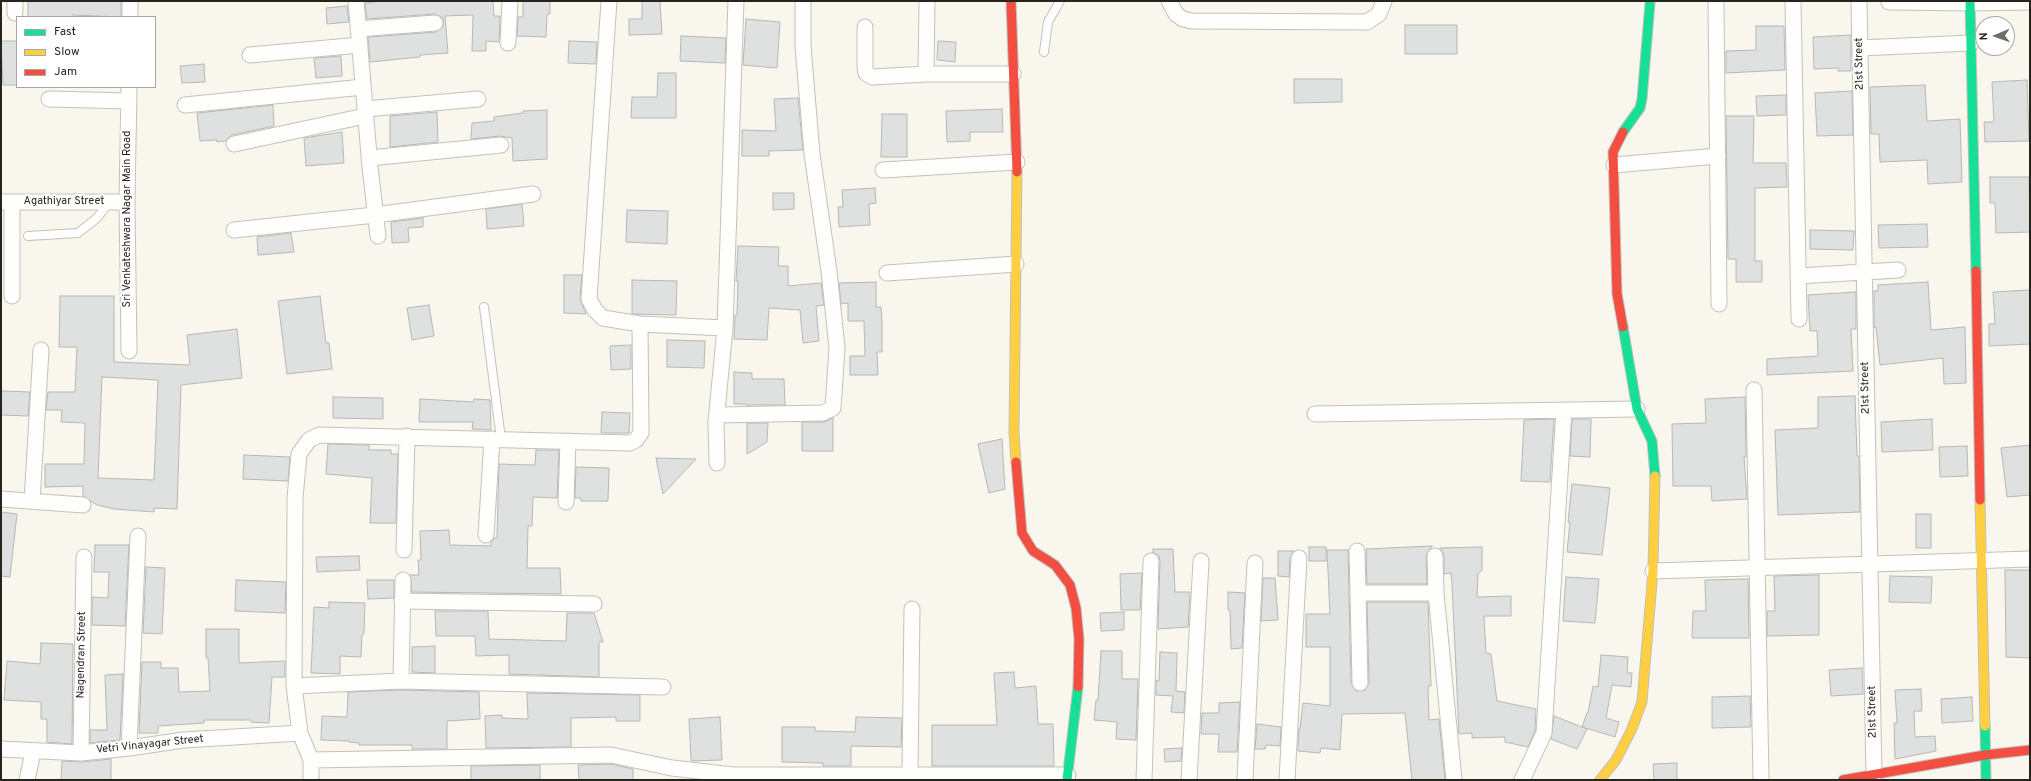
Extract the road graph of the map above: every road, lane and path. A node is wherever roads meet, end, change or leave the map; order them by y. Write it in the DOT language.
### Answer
graph roads {
  1 [pos="130,1"];
  2 [pos="356,1"];
  3 [pos="510,1"];
  4 [pos="609,1"];
  5 [pos="736,1"];
  6 [pos="803,1"];
  7 [pos="927,1"];
  8 [pos="1011,1"];
  9 [pos="1060,1"];
  10 [pos="1169,1"];
  11 [pos="1384,1"];
  12 [pos="1716,1"];
  13 [pos="1793,1"];
  14 [pos="1859,1"];
  15 [pos="1649,2"];
  16 [pos="1889,2"];
  17 [pos="1970,2"];
  18 [pos="2030,2"];
  19 [pos="130,16"];
  20 [pos="435,23"];
  21 [pos="865,27"];
  22 [pos="358,29"];
  23 [pos="508,43"];
  24 [pos="1971,43"];
  25 [pos="360,45"];
  26 [pos="1860,48"];
  27 [pos="1044,52"];
  28 [pos="250,55"];
  29 [pos="926,74"];
  30 [pos="1013,74"];
  31 [pos="363,87"];
  32 [pos="129,94"];
  33 [pos="49,99"];
  34 [pos="478,99"];
  35 [pos="185,106"];
  36 [pos="365,112"];
  37 [pos="234,144"];
  38 [pos="501,145"];
  39 [pos="1718,156"];
  40 [pos="369,158"];
  41 [pos="1017,162"];
  42 [pos="1614,165"];
  43 [pos="883,170"];
  44 [pos="533,194"];
  45 [pos="6,202"];
  46 [pos="109,202"];
  47 [pos="127,202"];
  48 [pos="375,214"];
  49 [pos="234,230"];
  50 [pos="28,236"];
  51 [pos="378,236"];
  52 [pos="1016,264"];
  53 [pos="1898,270"];
  54 [pos="886,273"];
  55 [pos="1864,273"];
  56 [pos="1798,276"];
  57 [pos="12,296"];
  58 [pos="1719,304"];
  59 [pos="484,307"];
  60 [pos="1799,319"];
  61 [pos="640,324"];
  62 [pos="726,328"];
  63 [pos="41,350"];
  64 [pos="129,351"];
  65 [pos="1754,390"];
  66 [pos="1637,409"];
  67 [pos="1564,410"];
  68 [pos="1315,414"];
  69 [pos="717,415"];
  70 [pos="406,436"];
  71 [pos="497,439"];
  72 [pos="568,441"];
  73 [pos="716,463"];
  74 [pos="1,499"];
  75 [pos="32,501"];
  76 [pos="566,502"];
  77 [pos="83,505"];
  78 [pos="486,535"];
  79 [pos="138,536"];
  80 [pos="404,550"];
  81 [pos="1357,551"];
  82 [pos="1435,556"];
  83 [pos="84,557"];
  84 [pos="1299,558"];
  85 [pos="2030,559"];
  86 [pos="1981,560"];
  87 [pos="1151,561"];
  88 [pos="1201,561"];
  89 [pos="1255,563"];
  90 [pos="1870,564"];
  91 [pos="1757,567"];
  92 [pos="1653,570"];
  93 [pos="403,580"];
  94 [pos="1358,593"];
  95 [pos="1436,593"];
  96 [pos="402,601"];
  97 [pos="594,604"];
  98 [pos="912,610"];
  99 [pos="401,681"];
  100 [pos="1360,682"];
  101 [pos="294,686"];
  102 [pos="662,687"];
  103 [pos="300,733"];
  104 [pos="129,748"];
  105 [pos="1,749"];
  106 [pos="2030,750"];
  107 [pos="33,752"];
  108 [pos="81,753"];
  109 [pos="1985,755"];
  110 [pos="312,760"];
  111 [pos="910,775"];
  112 [pos="1874,775"];
  113 [pos="733,777"];
  114 [pos="818,777"];
  115 [pos="1067,777"];
  116 [pos="27,780"];
  117 [pos="311,780"];
  118 [pos="1144,780"];
  119 [pos="1189,780"];
  120 [pos="1245,780"];
  121 [pos="1287,780"];
  122 [pos="1454,780"];
  123 [pos="1522,780"];
  124 [pos="1600,780"];
  125 [pos="1761,780"];
  126 [pos="1843,780"];
  127 [pos="1986,780"];
  1 -- 19 [label="street"];
  2 -- 22 [label="street"];
  3 -- 23 [label="street"];
  4 -- 61 [label="street"];
  5 -- 62 [label="street"];
  6 -- 69 [label="street"];
  7 -- 29 [label="street"];
  8 -- 30 [label="street"];
  9 -- 27 [label="lane"];
  10 -- 11 [label="street"];
  12 -- 39 [label="street"];
  13 -- 56 [label="street"];
  14 -- 26 [label="street, 21st Street"];
  15 -- 42 [label="street"];
  16 -- 17 [label="street"];
  17 -- 18 [label="street"];
  17 -- 24 [label="street"];
  20 -- 22 [label="street"];
  21 -- 29 [label="street"];
  22 -- 25 [label="street"];
  24 -- 26 [label="street"];
  24 -- 86 [label="street"];
  25 -- 28 [label="street"];
  25 -- 31 [label="street"];
  26 -- 55 [label="street, 21st Street"];
  29 -- 30 [label="street"];
  30 -- 41 [label="street"];
  31 -- 35 [label="street"];
  31 -- 36 [label="street"];
  32 -- 33 [label="street"];
  32 -- 47 [label="street, Sri Venkateshwara Nagar Main Road"];
  34 -- 36 [label="street"];
  36 -- 37 [label="street"];
  36 -- 40 [label="street"];
  38 -- 40 [label="street"];
  39 -- 42 [label="street"];
  39 -- 58 [label="street"];
  40 -- 48 [label="street"];
  41 -- 43 [label="street"];
  41 -- 52 [label="street"];
  42 -- 66 [label="street"];
  44 -- 48 [label="street"];
  45 -- 46 [label="street, Agathiyar Street"];
  45 -- 57 [label="street"];
  46 -- 47 [label="street, Agathiyar Street"];
  46 -- 50 [label="lane"];
  47 -- 64 [label="street, Sri Venkateshwara Nagar Main Road"];
  48 -- 49 [label="street"];
  48 -- 51 [label="street"];
  52 -- 54 [label="street"];
  52 -- 115 [label="street"];
  53 -- 55 [label="street"];
  55 -- 56 [label="street"];
  55 -- 90 [label="street, 21st Street"];
  56 -- 60 [label="street"];
  59 -- 71 [label="lane"];
  61 -- 62 [label="street"];
  61 -- 72 [label="street"];
  62 -- 69 [label="street"];
  63 -- 75 [label="street"];
  65 -- 91 [label="street"];
  66 -- 67 [label="street"];
  66 -- 92 [label="street"];
  67 -- 68 [label="street"];
  67 -- 123 [label="street"];
  69 -- 73 [label="street"];
  70 -- 71 [label="street"];
  70 -- 80 [label="street"];
  70 -- 101 [label="street"];
  71 -- 72 [label="street"];
  71 -- 78 [label="street"];
  72 -- 76 [label="street"];
  74 -- 75 [label="street"];
  75 -- 77 [label="street"];
  79 -- 104 [label="street"];
  81 -- 94 [label="street"];
  82 -- 95 [label="street"];
  83 -- 108 [label="street, Nagendran Street"];
  84 -- 121 [label="street"];
  85 -- 86 [label="street"];
  86 -- 90 [label="street"];
  86 -- 109 [label="street"];
  87 -- 118 [label="street"];
  88 -- 119 [label="street"];
  89 -- 120 [label="street"];
  90 -- 91 [label="street"];
  90 -- 112 [label="street, 21st Street"];
  91 -- 92 [label="street"];
  91 -- 125 [label="street"];
  92 -- 124 [label="street"];
  93 -- 96 [label="street"];
  94 -- 95 [label="street"];
  94 -- 100 [label="street"];
  95 -- 122 [label="street"];
  96 -- 97 [label="street"];
  96 -- 99 [label="street"];
  98 -- 111 [label="street"];
  99 -- 101 [label="street"];
  99 -- 102 [label="street"];
  101 -- 103 [label="street"];
  103 -- 104 [label="street, Vetri Vinayagar Street"];
  103 -- 110 [label="street"];
  104 -- 108 [label="street, Vetri Vinayagar Street"];
  105 -- 107 [label="street, Vetri Vinayagar Street"];
  106 -- 109 [label="street"];
  107 -- 108 [label="street, Vetri Vinayagar Street"];
  107 -- 116 [label="street"];
  109 -- 112 [label="street"];
  109 -- 127 [label="street"];
  110 -- 113 [label="street"];
  110 -- 117 [label="street"];
  111 -- 114 [label="street"];
  111 -- 115 [label="street"];
  112 -- 126 [label="street"];
  113 -- 114 [label="street"];
}
